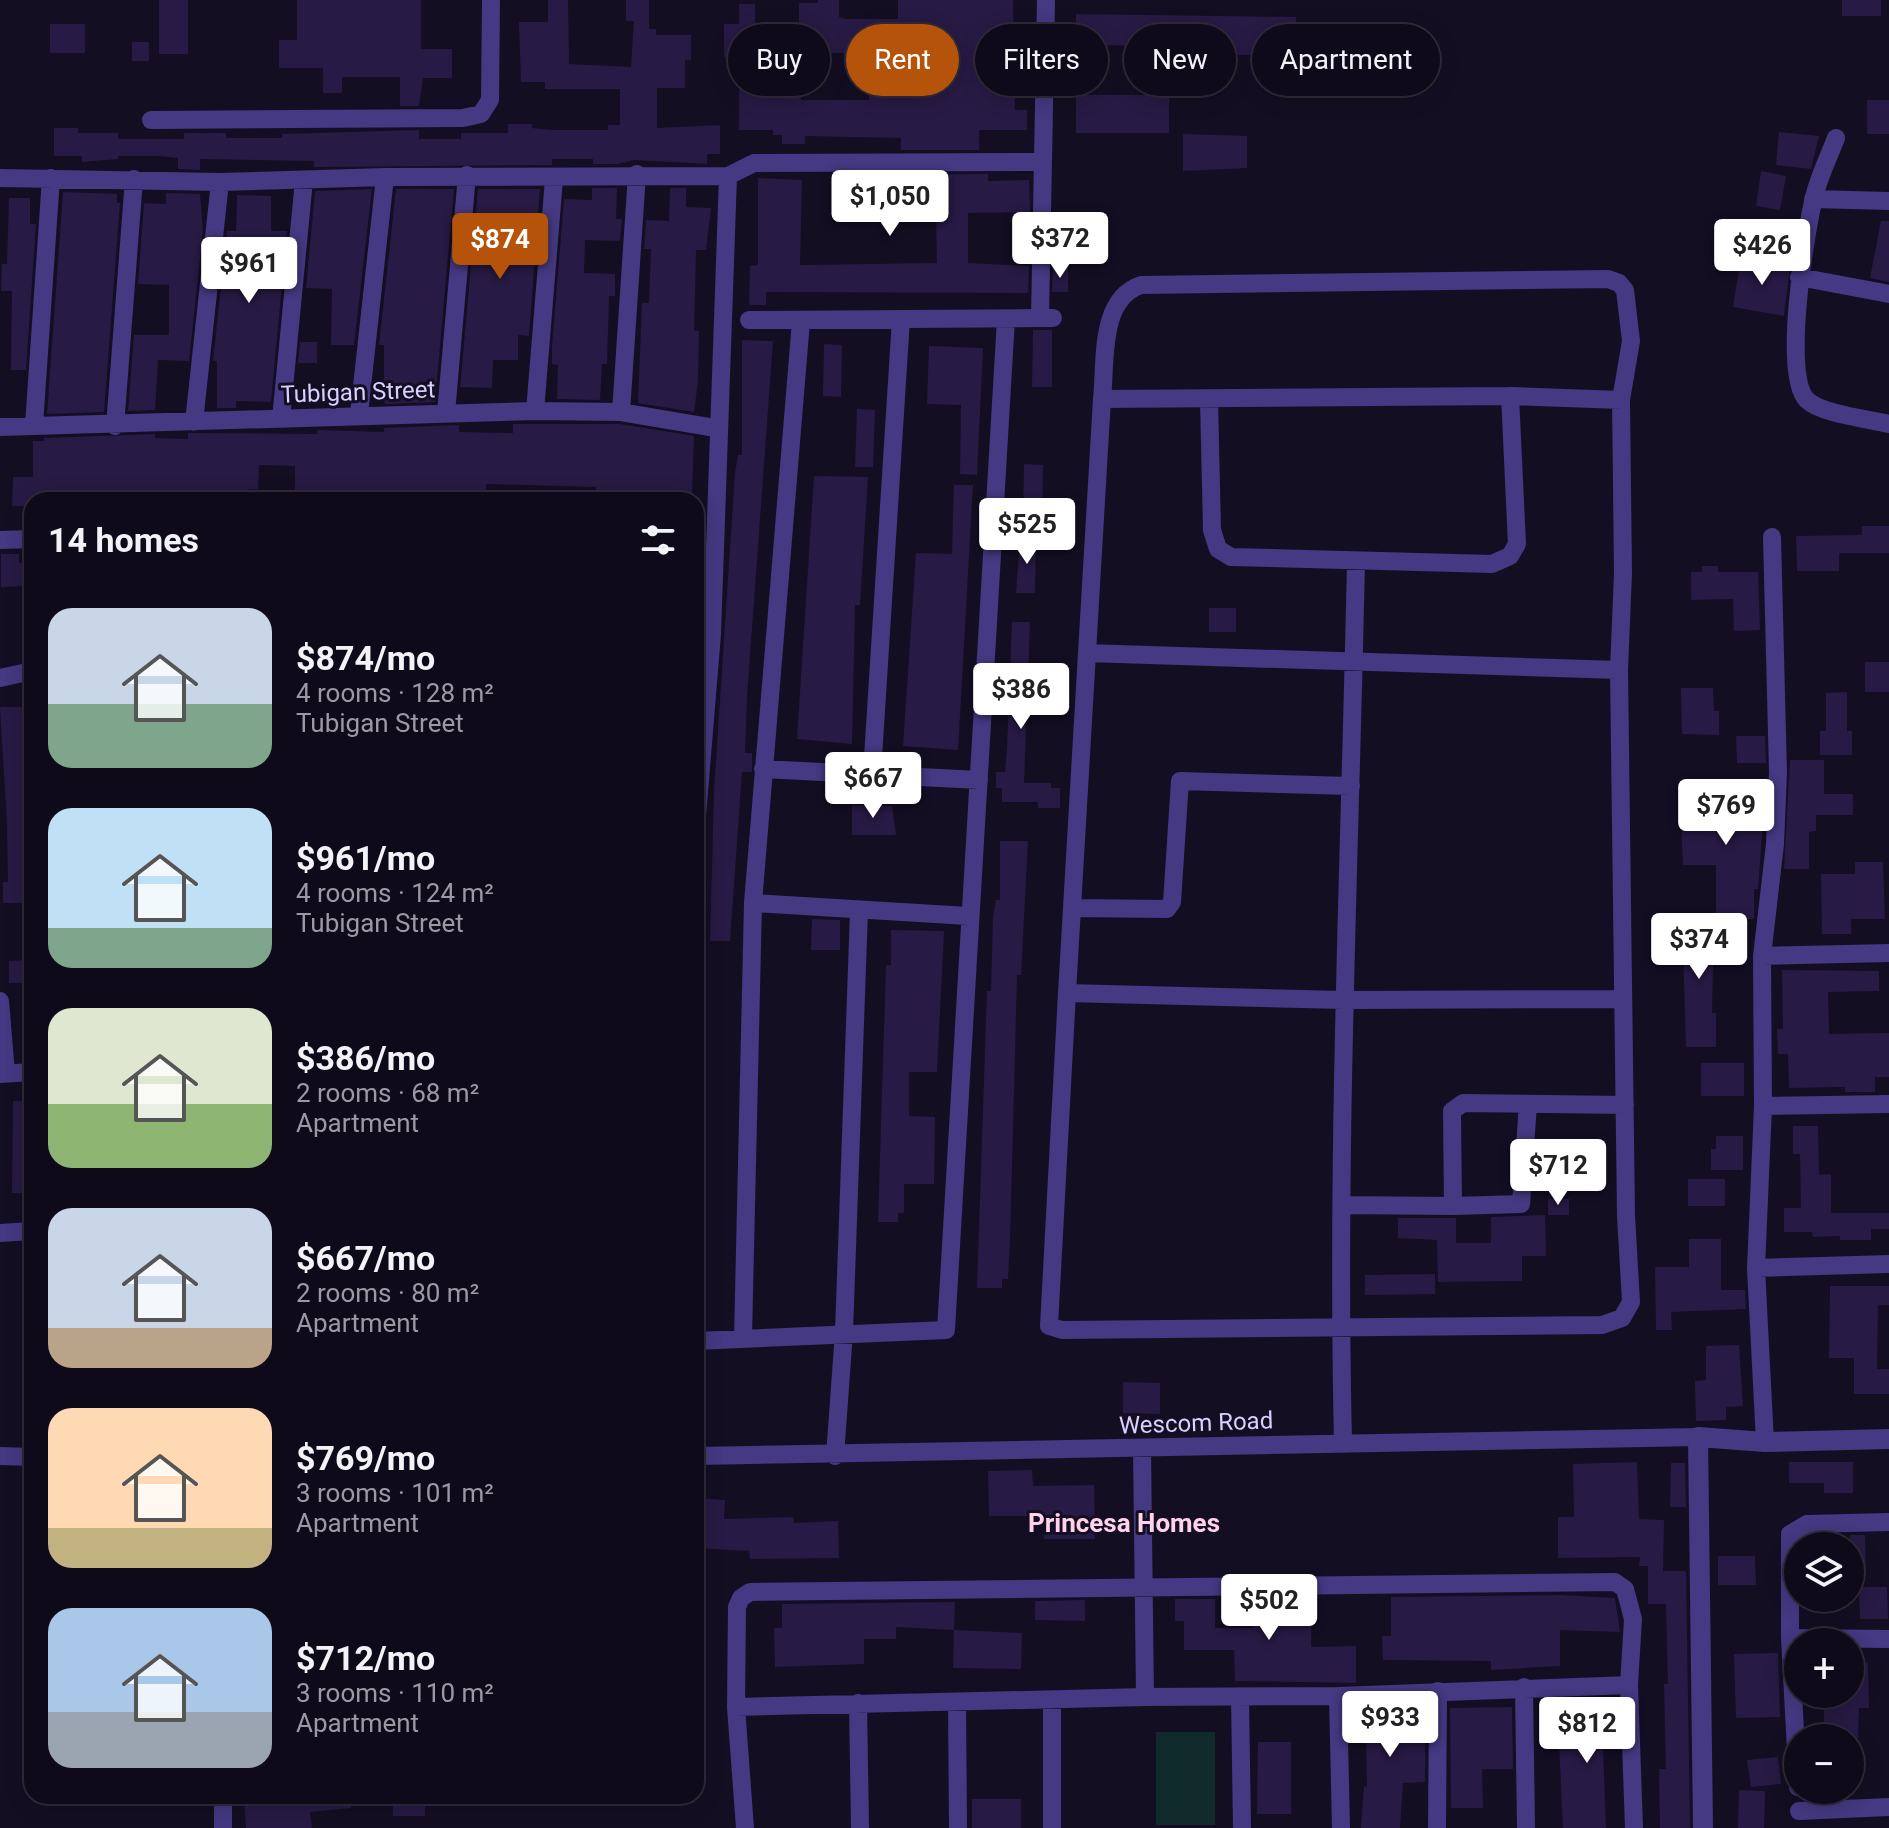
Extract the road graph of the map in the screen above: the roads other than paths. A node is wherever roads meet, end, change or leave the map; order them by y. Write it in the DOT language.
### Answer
graph roads {
  1 [pos="491,0"];
  2 [pos="1046,0"];
  3 [pos="151,120"];
  4 [pos="1836,138"];
  5 [pos="1040,162"];
  6 [pos="637,174"];
  7 [pos="467,175"];
  8 [pos="728,176"];
  9 [pos="385,177"];
  10 [pos="0,178"];
  11 [pos="51,178"];
  12 [pos="134,179"];
  13 [pos="554,179"];
  14 [pos="304,180"];
  15 [pos="220,182"];
  16 [pos="1813,199"];
  17 [pos="1889,201"];
  18 [pos="1799,277"];
  19 [pos="1889,294"];
  20 [pos="901,319"];
  21 [pos="1006,319"];
  22 [pos="749,320"];
  23 [pos="801,321"];
  24 [pos="1510,396"];
  25 [pos="1102,399"];
  26 [pos="1209,399"];
  27 [pos="1621,400"];
  28 [pos="535,411"];
  29 [pos="621,412"];
  30 [pos="446,413"];
  31 [pos="359,414"];
  32 [pos="281,419"];
  33 [pos="194,422"];
  34 [pos="1889,424"];
  35 [pos="34,425"];
  36 [pos="115,426"];
  37 [pos="0,427"];
  38 [pos="716,428"];
  39 [pos="705,524"];
  40 [pos="1772,537"];
  41 [pos="24,539"];
  42 [pos="0,540"];
  43 [pos="1356,561"];
  44 [pos="704,634"];
  45 [pos="1087,653"];
  46 [pos="1354,663"];
  47 [pos="1619,670"];
  48 [pos="24,673"];
  49 [pos="0,678"];
  50 [pos="763,769"];
  51 [pos="872,773"];
  52 [pos="979,780"];
  53 [pos="1351,786"];
  54 [pos="753,903"];
  55 [pos="1072,908"];
  56 [pos="859,911"];
  57 [pos="968,916"];
  58 [pos="1889,953"];
  59 [pos="1762,956"];
  60 [pos="1067,993"];
  61 [pos="1623,999"];
  62 [pos="1344,1000"];
  63 [pos="0,1001"];
  64 [pos="24,1073"];
  65 [pos="3,1074"];
  66 [pos="1528,1104"];
  67 [pos="1889,1104"];
  68 [pos="1625,1105"];
  69 [pos="1763,1106"];
  70 [pos="1342,1205"];
  71 [pos="1453,1206"];
  72 [pos="24,1232"];
  73 [pos="0,1233"];
  74 [pos="1889,1264"];
  75 [pos="1756,1268"];
  76 [pos="1340,1330"];
  77 [pos="844,1332"];
  78 [pos="743,1337"];
  79 [pos="704,1340"];
  80 [pos="1698,1437"];
  81 [pos="1889,1439"];
  82 [pos="1343,1442"];
  83 [pos="1765,1442"];
  84 [pos="1142,1449"];
  85 [pos="0,1456"];
  86 [pos="704,1456"];
  87 [pos="835,1456"];
  88 [pos="24,1457"];
  89 [pos="1889,1522"];
  90 [pos="1145,1585"];
  91 [pos="1790,1628"];
  92 [pos="1864,1639"];
  93 [pos="1889,1639"];
  94 [pos="1629,1685"];
  95 [pos="1524,1687"];
  96 [pos="1438,1691"];
  97 [pos="1338,1696"];
  98 [pos="1145,1697"];
  99 [pos="1240,1697"];
  100 [pos="1052,1700"];
  101 [pos="957,1702"];
  102 [pos="858,1703"];
  103 [pos="736,1707"];
  104 [pos="223,1804"];
  105 [pos="1889,1807"];
  106 [pos="1799,1820"];
  107 [pos="223,1828"];
  108 [pos="745,1828"];
  109 [pos="860,1828"];
  110 [pos="958,1828"];
  111 [pos="1052,1828"];
  112 [pos="1242,1828"];
  113 [pos="1341,1828"];
  114 [pos="1437,1828"];
  115 [pos="1526,1828"];
  116 [pos="1634,1828"];
  117 [pos="1703,1828"];
  1 -- 3 [label="street"];
  2 -- 5 [label="street"];
  4 -- 16 [label="street"];
  5 -- 8 [label="street"];
  5 -- 21 [label="street"];
  6 -- 8 [label="street"];
  6 -- 13 [label="street"];
  6 -- 29 [label="street"];
  7 -- 9 [label="street"];
  7 -- 13 [label="street"];
  7 -- 30 [label="street"];
  8 -- 38 [label="street"];
  9 -- 14 [label="street"];
  9 -- 31 [label="street"];
  10 -- 11 [label="street"];
  11 -- 12 [label="street"];
  11 -- 35 [label="street"];
  12 -- 15 [label="street"];
  12 -- 36 [label="street"];
  13 -- 28 [label="street"];
  14 -- 15 [label="street"];
  14 -- 32 [label="street"];
  15 -- 33 [label="street"];
  16 -- 17 [label="street"];
  16 -- 18 [label="street"];
  18 -- 19 [label="street"];
  18 -- 34 [label="street"];
  20 -- 21 [label="street"];
  20 -- 23 [label="street"];
  20 -- 51 [label="street"];
  21 -- 52 [label="street"];
  22 -- 23 [label="street"];
  23 -- 50 [label="street"];
  24 -- 26 [label="street"];
  24 -- 27 [label="street"];
  24 -- 43 [label="street"];
  25 -- 26 [label="street"];
  25 -- 27 [label="street"];
  25 -- 45 [label="street"];
  26 -- 43 [label="street"];
  27 -- 47 [label="street"];
  28 -- 29 [label="street, Tubigan Street"];
  28 -- 30 [label="street, Tubigan Street"];
  29 -- 38 [label="street, Tubigan Street"];
  30 -- 31 [label="street, Tubigan Street"];
  31 -- 32 [label="street, Tubigan Street"];
  32 -- 33 [label="street, Tubigan Street"];
  33 -- 36 [label="street, Tubigan Street"];
  35 -- 36 [label="street, Tubigan Street"];
  35 -- 37 [label="street, Tubigan Street"];
  38 -- 39 [label="street"];
  39 -- 44 [label="street"];
  40 -- 59 [label="street"];
  41 -- 42 [label="street"];
  43 -- 46 [label="street"];
  45 -- 46 [label="street"];
  45 -- 55 [label="street"];
  46 -- 47 [label="street"];
  46 -- 53 [label="street"];
  47 -- 61 [label="street"];
  48 -- 49 [label="street"];
  50 -- 51 [label="street"];
  50 -- 54 [label="street"];
  51 -- 52 [label="street"];
  52 -- 57 [label="street"];
  53 -- 55 [label="street"];
  53 -- 62 [label="street"];
  54 -- 56 [label="street"];
  54 -- 78 [label="street"];
  55 -- 60 [label="street"];
  56 -- 57 [label="street"];
  56 -- 77 [label="street"];
  57 -- 77 [label="street"];
  58 -- 59 [label="street"];
  59 -- 69 [label="street"];
  60 -- 62 [label="street"];
  60 -- 76 [label="street"];
  61 -- 62 [label="street"];
  61 -- 68 [label="street"];
  62 -- 70 [label="street"];
  63 -- 65 [label="street"];
  64 -- 65 [label="street"];
  66 -- 68 [label="street"];
  66 -- 71 [label="street"];
  66 -- 71 [label="street"];
  67 -- 69 [label="street"];
  68 -- 76 [label="street"];
  69 -- 75 [label="street"];
  70 -- 71 [label="street"];
  70 -- 76 [label="street"];
  72 -- 73 [label="street"];
  74 -- 75 [label="street"];
  75 -- 83 [label="street"];
  76 -- 82 [label="street"];
  77 -- 78 [label="street"];
  77 -- 87 [label="street"];
  78 -- 79 [label="street"];
  80 -- 82 [label="street, Wescom Road"];
  80 -- 83 [label="street"];
  80 -- 117 [label="street"];
  81 -- 83 [label="street"];
  82 -- 84 [label="street, Wescom Road"];
  84 -- 87 [label="street, Wescom Road"];
  84 -- 90 [label="street"];
  85 -- 88 [label="street"];
  86 -- 87 [label="street, Wescom Road"];
  89 -- 91 [label="street"];
  90 -- 94 [label="street"];
  90 -- 98 [label="street"];
  90 -- 103 [label="street"];
  92 -- 93 [label="street"];
  94 -- 95 [label="street"];
  94 -- 116 [label="street"];
  95 -- 96 [label="street"];
  95 -- 115 [label="street"];
  96 -- 97 [label="street"];
  96 -- 114 [label="street"];
  97 -- 99 [label="street"];
  97 -- 113 [label="street"];
  98 -- 99 [label="street"];
  98 -- 100 [label="street"];
  99 -- 112 [label="street"];
  100 -- 101 [label="street"];
  100 -- 111 [label="street"];
  101 -- 102 [label="street"];
  101 -- 110 [label="street"];
  102 -- 103 [label="street"];
  102 -- 109 [label="street"];
  103 -- 108 [label="street"];
  104 -- 107 [label="street"];
  105 -- 106 [label="street"];
}
